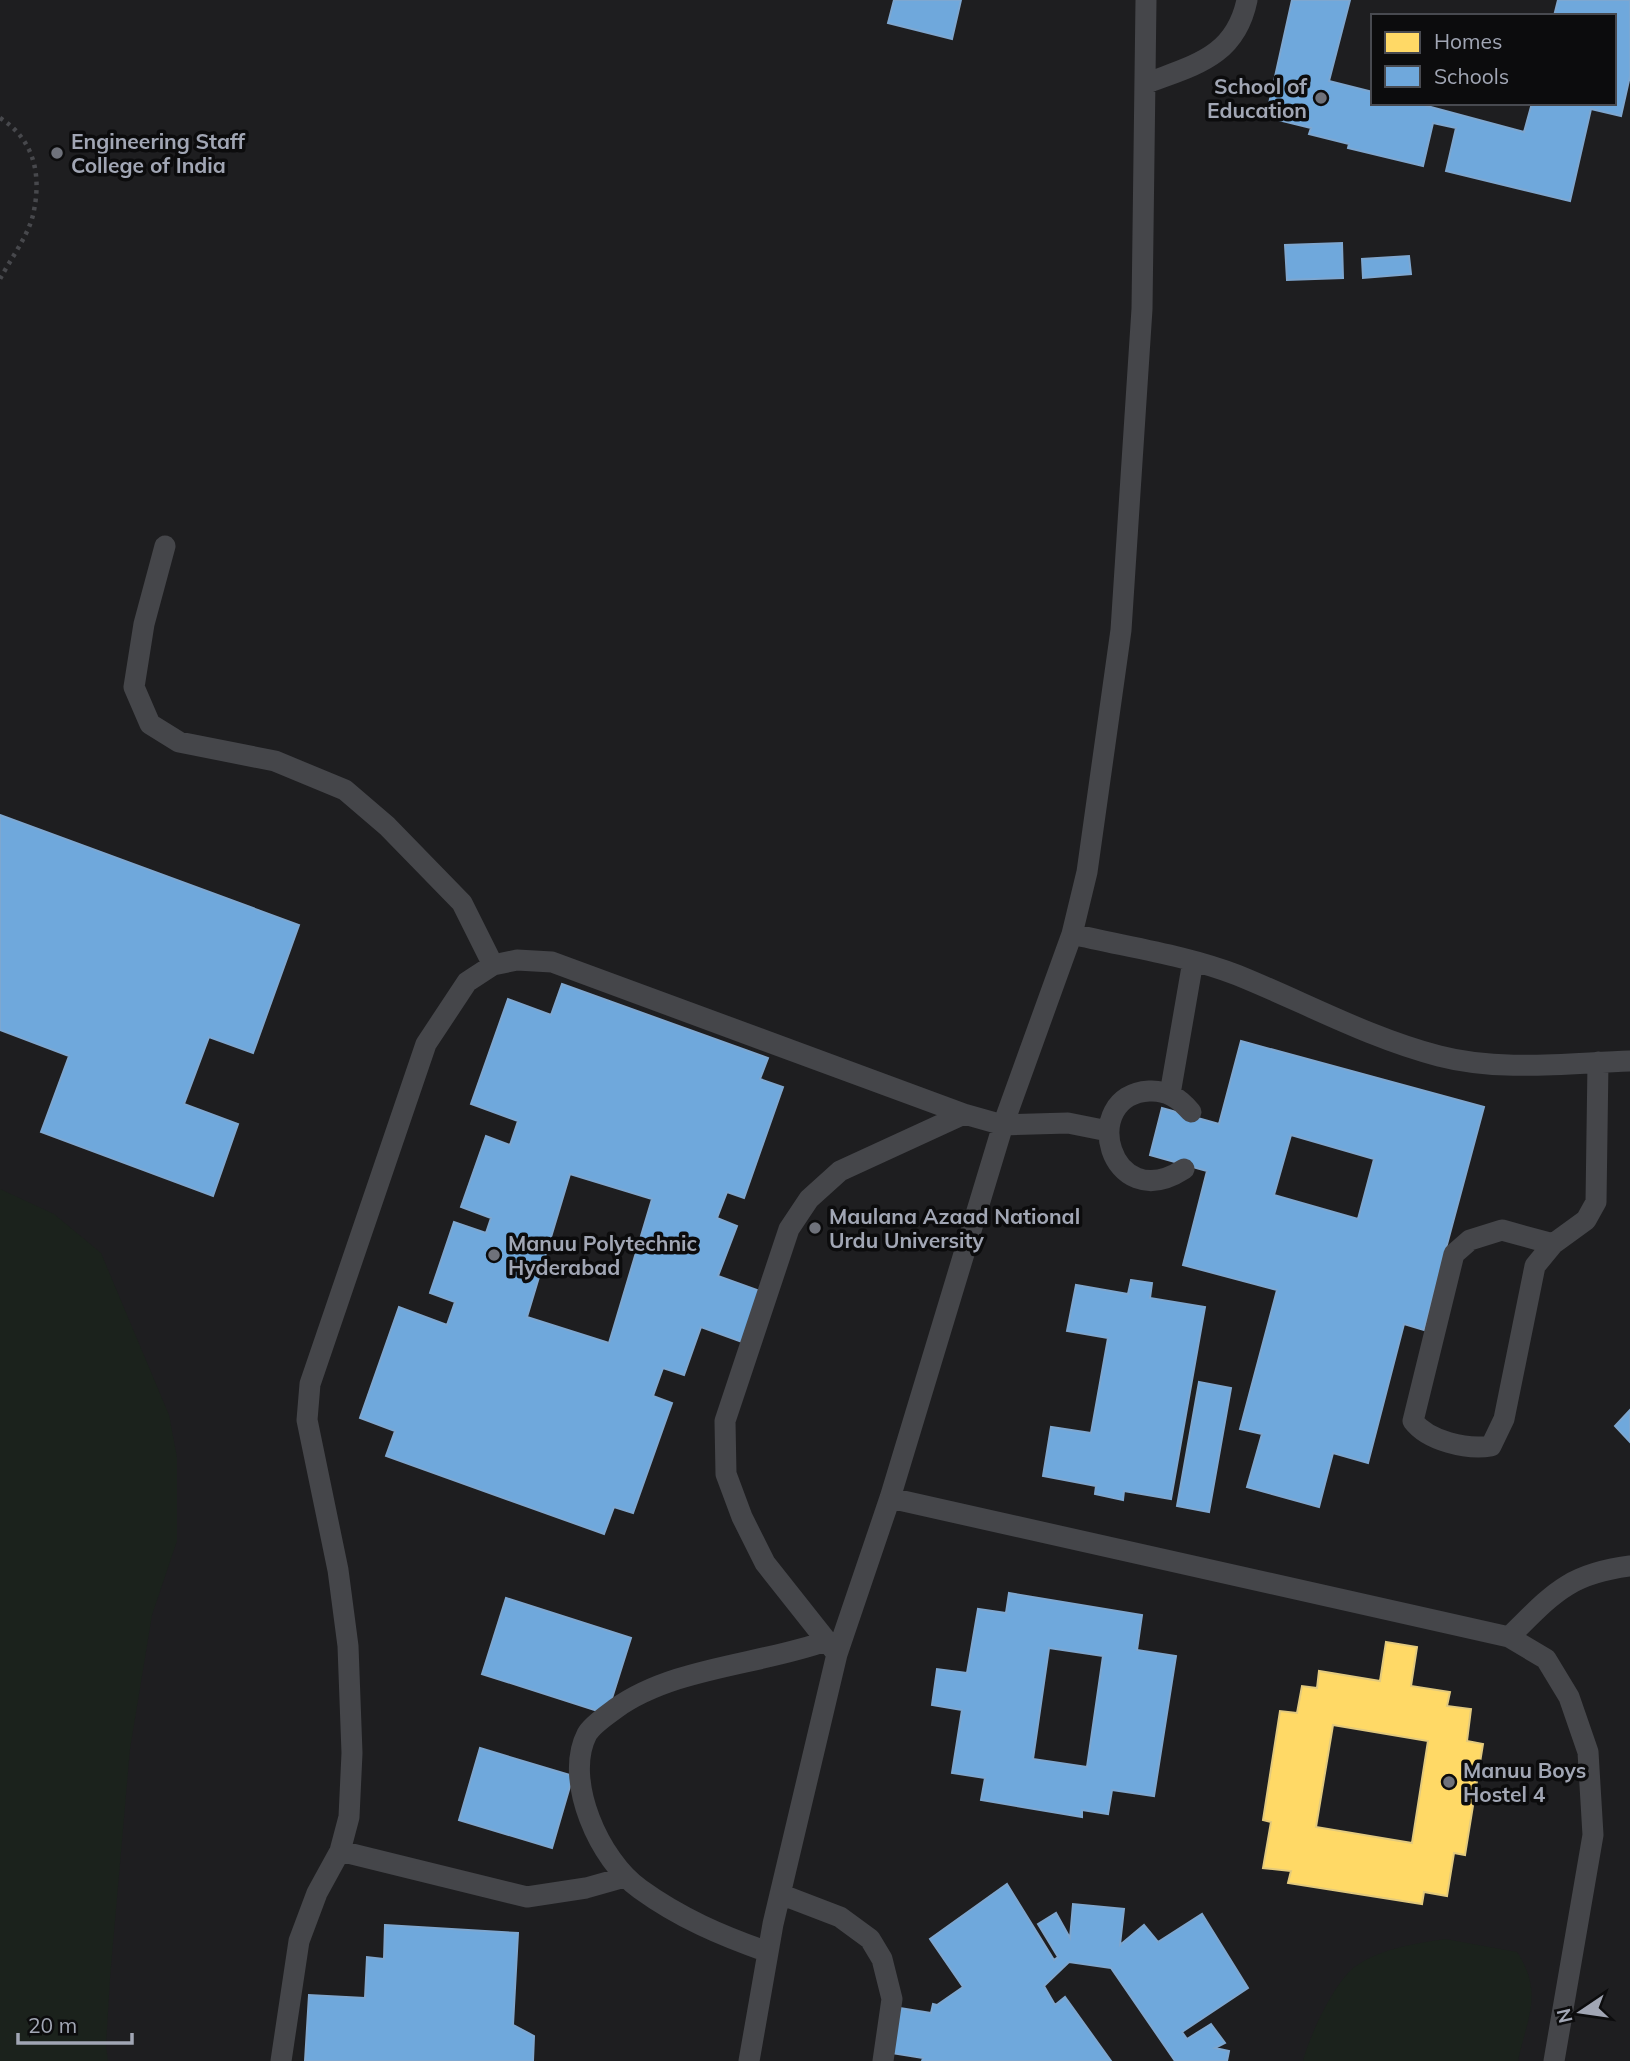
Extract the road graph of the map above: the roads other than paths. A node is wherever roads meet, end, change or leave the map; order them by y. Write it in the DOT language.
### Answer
graph roads {
  1 [pos="1146,0"];
  2 [pos="1247,0"];
  3 [pos="1145,84"];
  4 [pos="165,547"];
  5 [pos="1072,934"];
  6 [pos="1193,961"];
  7 [pos="493,965"];
  8 [pos="1630,1061"];
  9 [pos="1598,1062"];
  10 [pos="1170,1094"];
  11 [pos="1191,1112"];
  12 [pos="964,1114"];
  13 [pos="1003,1125"];
  14 [pos="1108,1131"];
  15 [pos="1184,1169"];
  16 [pos="1553,1244"];
  17 [pos="890,1498"];
  18 [pos="1630,1566"];
  19 [pos="1509,1637"];
  20 [pos="832,1647"];
  21 [pos="340,1851"];
  22 [pos="625,1877"];
  23 [pos="780,1894"];
  24 [pos="768,1952"];
  25 [pos="281,2061"];
  26 [pos="749,2061"];
  27 [pos="883,2061"];
  28 [pos="1555,2061"];
  1 -- 3 [label="lane"];
  2 -- 3 [label="lane"];
  3 -- 5 [label="lane"];
  4 -- 7 [label="lane"];
  5 -- 6 [label="lane"];
  5 -- 13 [label="lane"];
  6 -- 9 [label="lane"];
  6 -- 10 [label="lane"];
  7 -- 12 [label="lane"];
  7 -- 21 [label="lane"];
  8 -- 9 [label="lane"];
  9 -- 16 [label="lane"];
  10 -- 11 [label="lane"];
  10 -- 14 [label="lane"];
  12 -- 13 [label="lane"];
  12 -- 20 [label="lane"];
  13 -- 14 [label="lane"];
  13 -- 17 [label="lane"];
  14 -- 15 [label="lane"];
  16 -- 16 [label="lane"];
  17 -- 19 [label="lane"];
  17 -- 20 [label="lane"];
  18 -- 19 [label="lane"];
  19 -- 28 [label="lane"];
  20 -- 22 [label="lane"];
  20 -- 23 [label="lane"];
  21 -- 22 [label="lane"];
  21 -- 25 [label="lane"];
  22 -- 24 [label="lane"];
  23 -- 24 [label="lane"];
  23 -- 27 [label="lane"];
  24 -- 26 [label="lane"];
}
